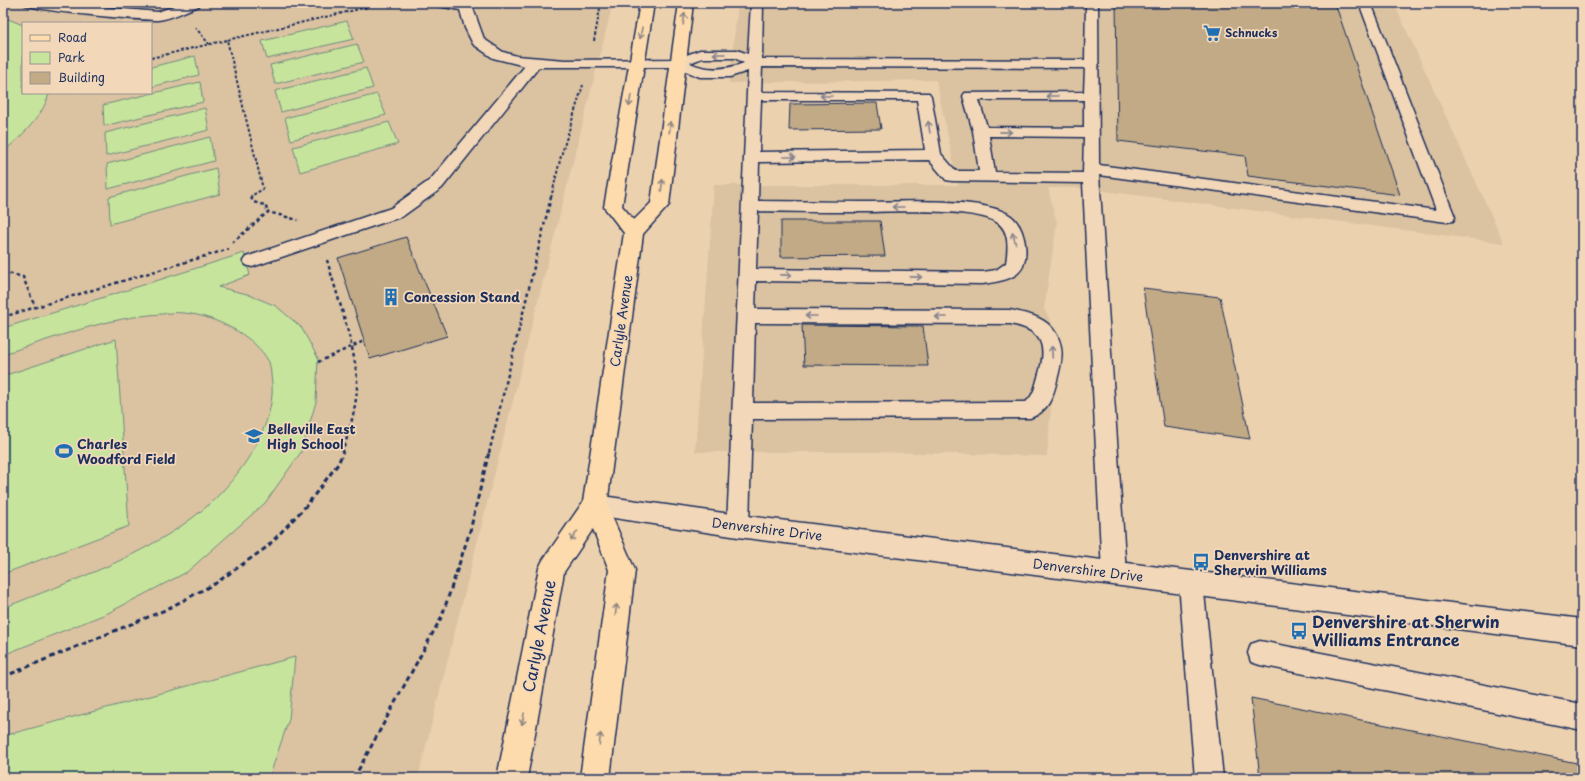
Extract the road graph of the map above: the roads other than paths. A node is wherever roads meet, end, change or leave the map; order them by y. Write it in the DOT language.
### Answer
graph roads {
  1 [pos="28,3"];
  2 [pos="194,3"];
  3 [pos="443,3"];
  4 [pos="647,3"];
  5 [pos="686,3"];
  6 [pos="757,3"];
  7 [pos="1092,3"];
  8 [pos="1365,3"];
  9 [pos="465,5"];
  10 [pos="678,62"];
  11 [pos="535,63"];
  12 [pos="636,63"];
  13 [pos="755,64"];
  14 [pos="1092,64"];
  15 [pos="753,96"];
  16 [pos="1091,96"];
  17 [pos="981,131"];
  18 [pos="1091,133"];
  19 [pos="933,155"];
  20 [pos="751,157"];
  21 [pos="1091,173"];
  22 [pos="988,177"];
  23 [pos="749,206"];
  24 [pos="634,232"];
  25 [pos="252,261"];
  26 [pos="747,275"];
  27 [pos="746,316"];
  28 [pos="742,411"];
  29 [pos="595,506"];
  30 [pos="738,526"];
  31 [pos="1114,573"];
  32 [pos="1191,583"];
  33 [pos="1582,632"];
  34 [pos="1260,653"];
  35 [pos="1582,717"];
  36 [pos="512,778"];
  37 [pos="595,778"];
  38 [pos="1209,778"];
  1 -- 2 [label="lane"];
  3 -- 9 [label="lane"];
  4 -- 12 [label="main road, one-way"];
  10 -- 5 [label="main road, one-way"];
  6 -- 13 [label="lane"];
  7 -- 14 [label="lane"];
  8 -- 21 [label="lane"];
  9 -- 11 [label="lane"];
  10 -- 12 [label="lane"];
  13 -- 10 [label="lane, one-way"];
  10 -- 13 [label="lane"];
  24 -- 10 [label="main road, one-way"];
  11 -- 12 [label="lane"];
  11 -- 25 [label="lane"];
  12 -- 24 [label="main road, one-way"];
  13 -- 14 [label="lane"];
  13 -- 15 [label="lane"];
  14 -- 16 [label="lane"];
  19 -- 15 [label="lane, one-way"];
  15 -- 20 [label="lane"];
  16 -- 17 [label="lane, one-way"];
  16 -- 18 [label="lane"];
  17 -- 18 [label="lane, one-way"];
  17 -- 22 [label="lane"];
  18 -- 21 [label="lane"];
  20 -- 19 [label="lane, one-way"];
  19 -- 22 [label="lane"];
  20 -- 23 [label="lane"];
  21 -- 22 [label="lane"];
  21 -- 31 [label="lane"];
  23 -- 26 [label="lane"];
  26 -- 23 [label="lane, one-way"];
  24 -- 29 [label="main road, Carlyle Avenue"];
  26 -- 27 [label="lane"];
  27 -- 28 [label="lane"];
  28 -- 27 [label="lane, one-way"];
  28 -- 30 [label="lane"];
  29 -- 30 [label="street, Denvershire Drive"];
  29 -- 36 [label="main road, Carlyle Avenue, one-way"];
  37 -- 29 [label="main road, one-way"];
  30 -- 31 [label="street, Denvershire Drive"];
  31 -- 32 [label="street, Denvershire Drive"];
  32 -- 33 [label="street, Denvershire Drive"];
  32 -- 38 [label="lane"];
  34 -- 35 [label="lane"];
}
